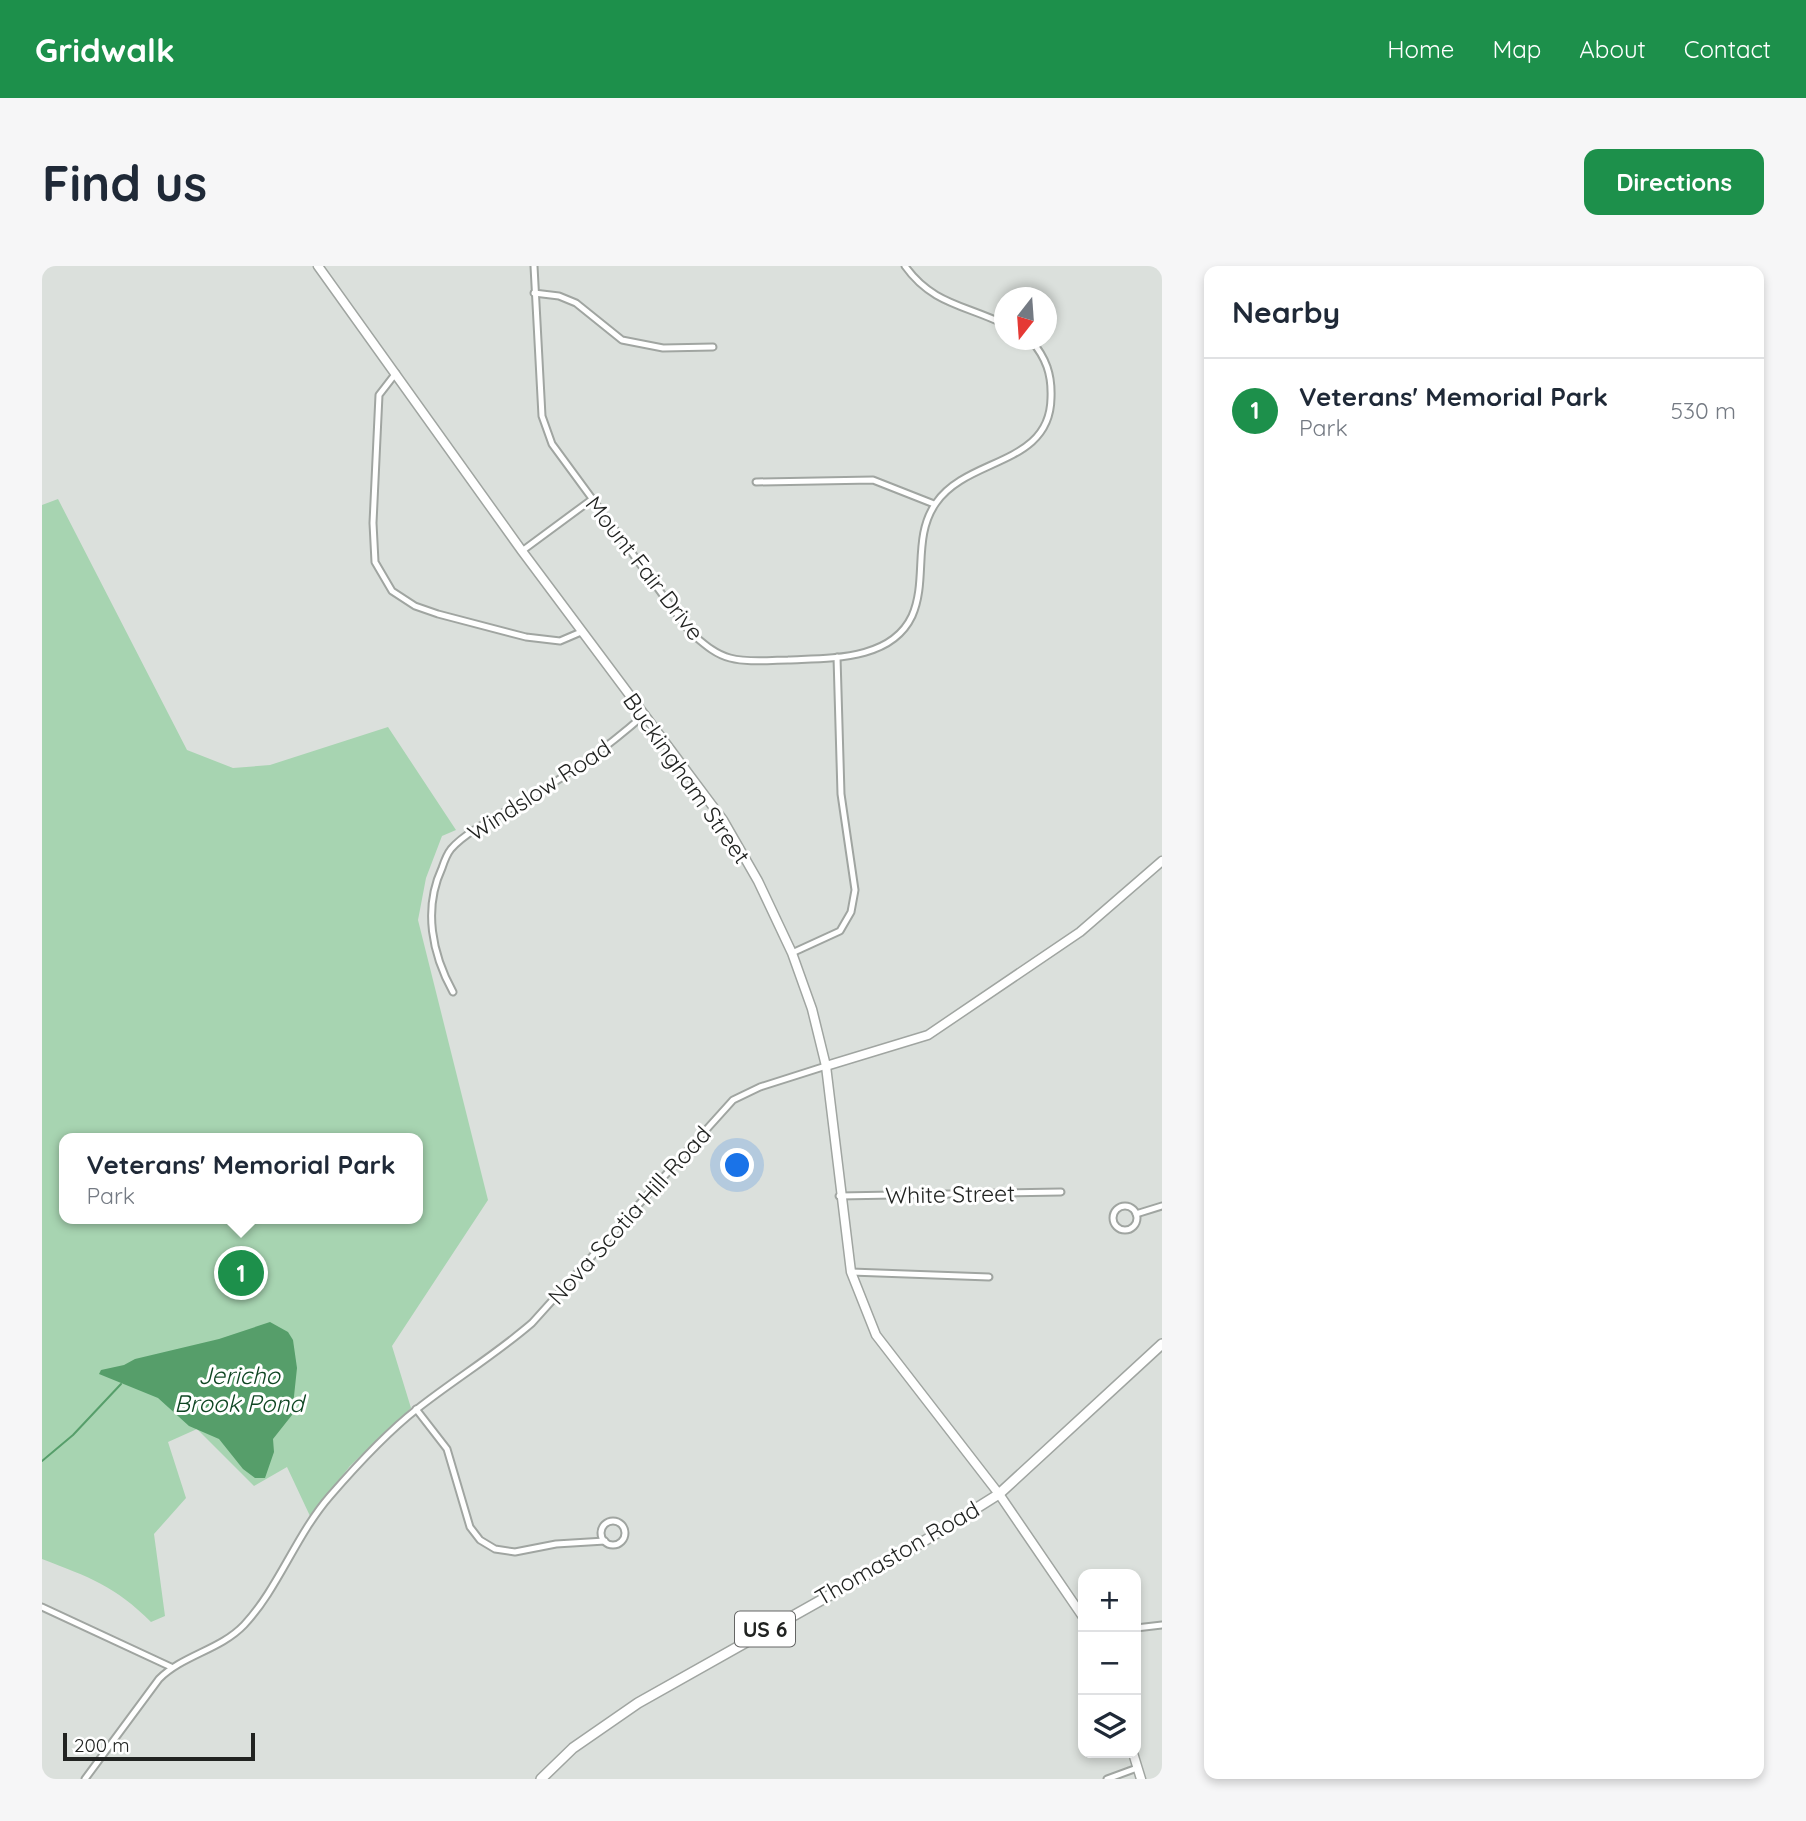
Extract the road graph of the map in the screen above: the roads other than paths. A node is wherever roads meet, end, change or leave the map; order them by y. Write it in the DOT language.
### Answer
graph roads {
  1 [pos="318,266"];
  2 [pos="534,266"];
  3 [pos="905,266"];
  4 [pos="534,293"];
  5 [pos="994,320"];
  6 [pos="713,347"];
  7 [pos="1040,350"];
  8 [pos="396,373"];
  9 [pos="756,482"];
  10 [pos="591,500"];
  11 [pos="934,504"];
  12 [pos="522,551"];
  13 [pos="581,632"];
  14 [pos="837,657"];
  15 [pos="645,714"];
  16 [pos="1162,861"];
  17 [pos="792,953"];
  18 [pos="453,992"];
  19 [pos="826,1066"];
  20 [pos="1061,1192"];
  21 [pos="839,1196"];
  22 [pos="1162,1206"];
  23 [pos="1136,1214"];
  24 [pos="851,1272"];
  25 [pos="989,1277"];
  26 [pos="1162,1344"];
  27 [pos="416,1409"];
  28 [pos="999,1494"];
  29 [pos="605,1541"];
  30 [pos="42,1607"];
  31 [pos="1078,1610"];
  32 [pos="1162,1625"];
  33 [pos="1141,1627"];
  34 [pos="170,1667"];
  35 [pos="1135,1758"];
  36 [pos="1138,1769"];
  37 [pos="85,1779"];
  38 [pos="541,1779"];
  39 [pos="1107,1779"];
  40 [pos="1141,1779"];
  1 -- 8 [label="main road, Buckingham Street"];
  2 -- 4 [label="street, Mount Fair Drive"];
  3 -- 5 [label="street"];
  4 -- 6 [label="street"];
  4 -- 10 [label="street, Mount Fair Drive"];
  7 -- 11 [label="street, Mount Fair Drive"];
  8 -- 12 [label="main road, Buckingham Street"];
  8 -- 13 [label="street"];
  9 -- 11 [label="street"];
  10 -- 12 [label="street"];
  10 -- 14 [label="street, Mount Fair Drive"];
  11 -- 14 [label="street, Mount Fair Drive"];
  12 -- 13 [label="main road, Buckingham Street"];
  13 -- 15 [label="main road, Buckingham Street"];
  14 -- 17 [label="street"];
  15 -- 17 [label="main road, Buckingham Street"];
  15 -- 18 [label="street, Windslow Road"];
  16 -- 19 [label="main road, Nova Scotia Hill Road"];
  17 -- 19 [label="main road, Buckingham Street"];
  19 -- 21 [label="main road, Buckingham Street"];
  19 -- 27 [label="street, Nova Scotia Hill Road"];
  20 -- 21 [label="street, White Street"];
  21 -- 24 [label="main road, Buckingham Street"];
  22 -- 23 [label="street"];
  23 -- 23 [label="street"];
  24 -- 25 [label="street"];
  24 -- 28 [label="main road, Buckingham Street"];
  26 -- 28 [label="main road, Thomaston Road / US 6"];
  27 -- 29 [label="street"];
  27 -- 34 [label="street, Nova Scotia Hill Road"];
  28 -- 31 [label="main road, Buckingham Street"];
  28 -- 38 [label="main road, Thomaston Road / US 6"];
  29 -- 29 [label="street"];
  30 -- 34 [label="street"];
  32 -- 33 [label="street"];
  34 -- 37 [label="street"];
  35 -- 36 [label="main road"];
  36 -- 39 [label="street"];
  36 -- 40 [label="main road"];
}
